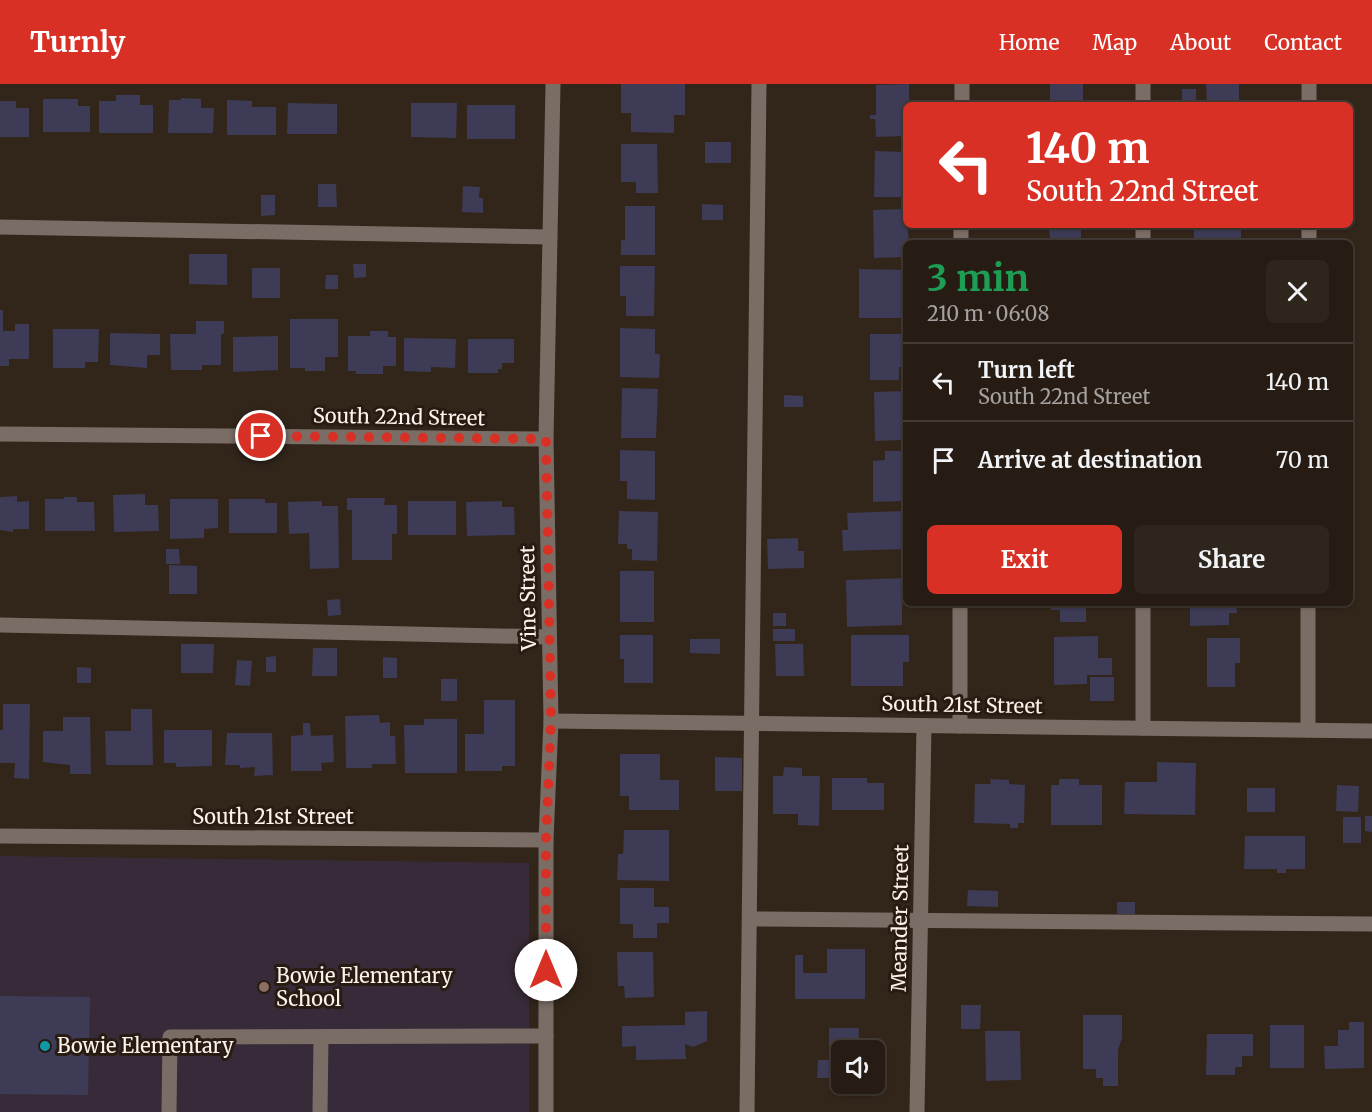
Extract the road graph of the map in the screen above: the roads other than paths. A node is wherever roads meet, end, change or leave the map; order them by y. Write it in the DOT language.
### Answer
graph roads {
  1 [pos="552,84"];
  2 [pos="759,84"];
  3 [pos="962,84"];
  4 [pos="1143,84"];
  5 [pos="1309,84"];
  6 [pos="962,102"];
  7 [pos="1143,102"];
  8 [pos="1309,102"];
  9 [pos="0,227"];
  10 [pos="550,237"];
  11 [pos="0,434"];
  12 [pos="546,439"];
  13 [pos="960,606"];
  14 [pos="1143,606"];
  15 [pos="1308,606"];
  16 [pos="0,625"];
  17 [pos="549,637"];
  18 [pos="551,721"];
  19 [pos="753,723"];
  20 [pos="924,726"];
  21 [pos="960,726"];
  22 [pos="1143,728"];
  23 [pos="1308,730"];
  24 [pos="1372,731"];
  25 [pos="0,836"];
  26 [pos="546,840"];
  27 [pos="750,919"];
  28 [pos="921,921"];
  29 [pos="1372,924"];
  30 [pos="546,1036"];
  31 [pos="321,1037"];
  32 [pos="170,1112"];
  33 [pos="320,1112"];
  34 [pos="546,1112"];
  35 [pos="747,1112"];
  36 [pos="917,1112"];
  1 -- 10 [label="street, Vine Street"];
  2 -- 19 [label="street"];
  3 -- 6 [label="street"];
  4 -- 7 [label="street"];
  5 -- 8 [label="street"];
  9 -- 10 [label="street"];
  10 -- 12 [label="street, Vine Street"];
  11 -- 12 [label="street, South 22nd Street"];
  12 -- 17 [label="street, Vine Street"];
  13 -- 21 [label="street"];
  14 -- 22 [label="street"];
  15 -- 23 [label="street"];
  16 -- 17 [label="street"];
  17 -- 18 [label="street, Vine Street"];
  18 -- 19 [label="street, South 21st Street"];
  18 -- 26 [label="street, Vine Street"];
  19 -- 20 [label="street, South 21st Street"];
  19 -- 27 [label="street"];
  20 -- 21 [label="street, South 21st Street"];
  20 -- 28 [label="street, Meander Street"];
  21 -- 22 [label="street, South 21st Street"];
  22 -- 23 [label="street, South 21st Street"];
  23 -- 24 [label="street, South 21st Street"];
  25 -- 26 [label="street, South 21st Street"];
  26 -- 30 [label="street, Vine Street"];
  27 -- 28 [label="street"];
  27 -- 35 [label="street"];
  28 -- 29 [label="street"];
  28 -- 36 [label="street, Meander Street"];
  30 -- 31 [label="street"];
  30 -- 34 [label="street, Vine Street"];
  31 -- 32 [label="street"];
  31 -- 33 [label="street"];
}
